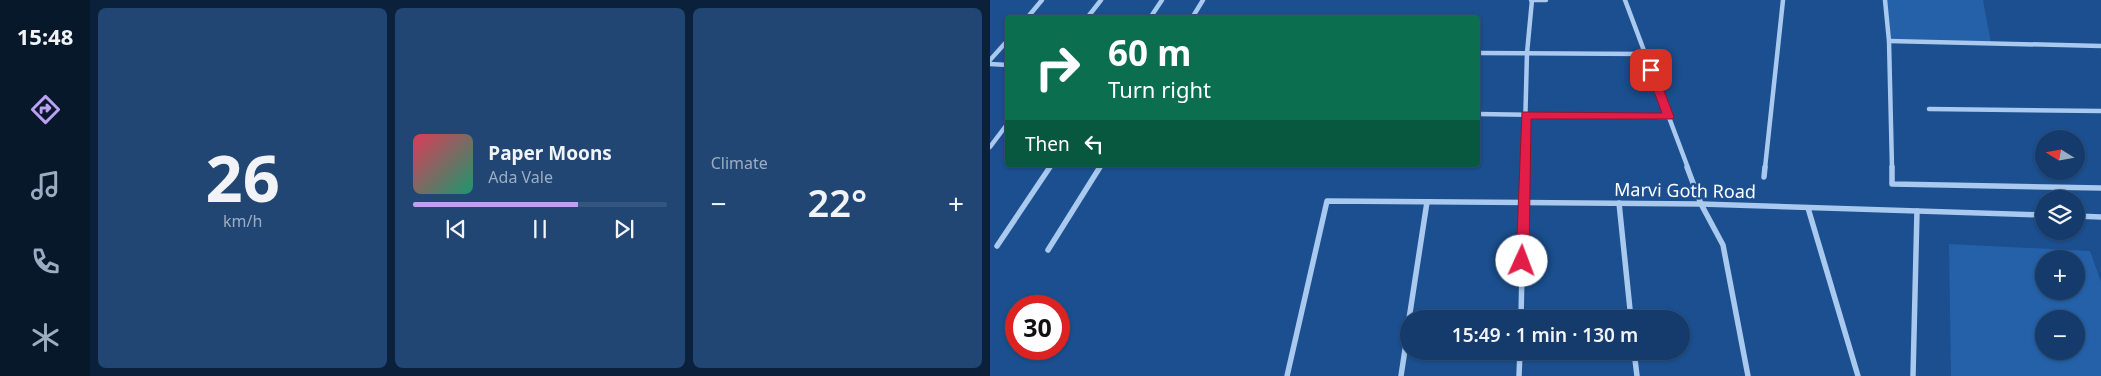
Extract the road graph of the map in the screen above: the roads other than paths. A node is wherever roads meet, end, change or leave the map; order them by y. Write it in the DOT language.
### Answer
graph roads {
  1 [pos="1042,0"];
  2 [pos="1101,0"];
  3 [pos="1162,0"];
  4 [pos="1203,0"];
  5 [pos="1531,0"];
  6 [pos="1546,0"];
  7 [pos="1625,0"];
  8 [pos="1783,0"];
  9 [pos="1885,0"];
  10 [pos="1030,15"];
  11 [pos="1090,15"];
  12 [pos="1152,15"];
  13 [pos="1194,15"];
  14 [pos="1889,41"];
  15 [pos="1005,43"];
  16 [pos="2101,46"];
  17 [pos="1480,53"];
  18 [pos="1528,53"];
  19 [pos="1645,54"];
  20 [pos="990,60"];
  21 [pos="990,64"];
  22 [pos="1005,65"];
  23 [pos="1929,109"];
  24 [pos="2101,111"];
  25 [pos="1480,114"];
  26 [pos="1526,115"];
  27 [pos="1669,117"];
  28 [pos="1005,127"];
  29 [pos="990,147"];
  30 [pos="1050,167"];
  31 [pos="1100,167"];
  32 [pos="1764,177"];
  33 [pos="2101,188"];
  34 [pos="1427,202"];
  35 [pos="1524,203"];
  36 [pos="1619,204"];
  37 [pos="1701,204"];
  38 [pos="1808,208"];
  39 [pos="1917,211"];
  40 [pos="2035,215"];
  41 [pos="2085,216"];
  42 [pos="2101,217"];
  43 [pos="997,246"];
  44 [pos="1048,250"];
  45 [pos="1411,310"];
  46 [pos="1521,310"];
  47 [pos="1630,310"];
  48 [pos="1403,360"];
  49 [pos="1520,360"];
  50 [pos="1635,360"];
  51 [pos="1287,376"];
  52 [pos="1401,376"];
  53 [pos="1519,376"];
  54 [pos="1636,376"];
  55 [pos="1748,376"];
  56 [pos="1858,376"];
  57 [pos="1913,376"];
  1 -- 10 [label="street"];
  2 -- 11 [label="street"];
  3 -- 12 [label="street"];
  4 -- 13 [label="street"];
  5 -- 6 [label="street"];
  5 -- 18 [label="street"];
  7 -- 19 [label="street"];
  8 -- 32 [label="street"];
  9 -- 14 [label="street"];
  14 -- 16 [label="street"];
  14 -- 33 [label="street"];
  15 -- 20 [label="street"];
  17 -- 18 [label="street"];
  18 -- 19 [label="street"];
  18 -- 26 [label="street"];
  19 -- 27 [label="street"];
  21 -- 22 [label="street"];
  23 -- 24 [label="street"];
  25 -- 26 [label="street"];
  26 -- 27 [label="street"];
  26 -- 35 [label="street"];
  27 -- 37 [label="street"];
  28 -- 29 [label="street"];
  30 -- 43 [label="street"];
  31 -- 44 [label="street"];
  34 -- 35 [label="street, Marvi Goth Road"];
  34 -- 45 [label="street"];
  34 -- 51 [label="street, Marvi Goth Road"];
  35 -- 36 [label="street, Marvi Goth Road"];
  35 -- 46 [label="street"];
  36 -- 37 [label="street, Marvi Goth Road"];
  36 -- 47 [label="street"];
  37 -- 38 [label="street, Marvi Goth Road"];
  37 -- 55 [label="street"];
  38 -- 39 [label="street, Marvi Goth Road"];
  38 -- 56 [label="street"];
  39 -- 40 [label="street, Marvi Goth Road"];
  39 -- 57 [label="street"];
  41 -- 42 [label="street"];
  48 -- 52 [label="street"];
  49 -- 53 [label="street"];
  50 -- 54 [label="street"];
}
